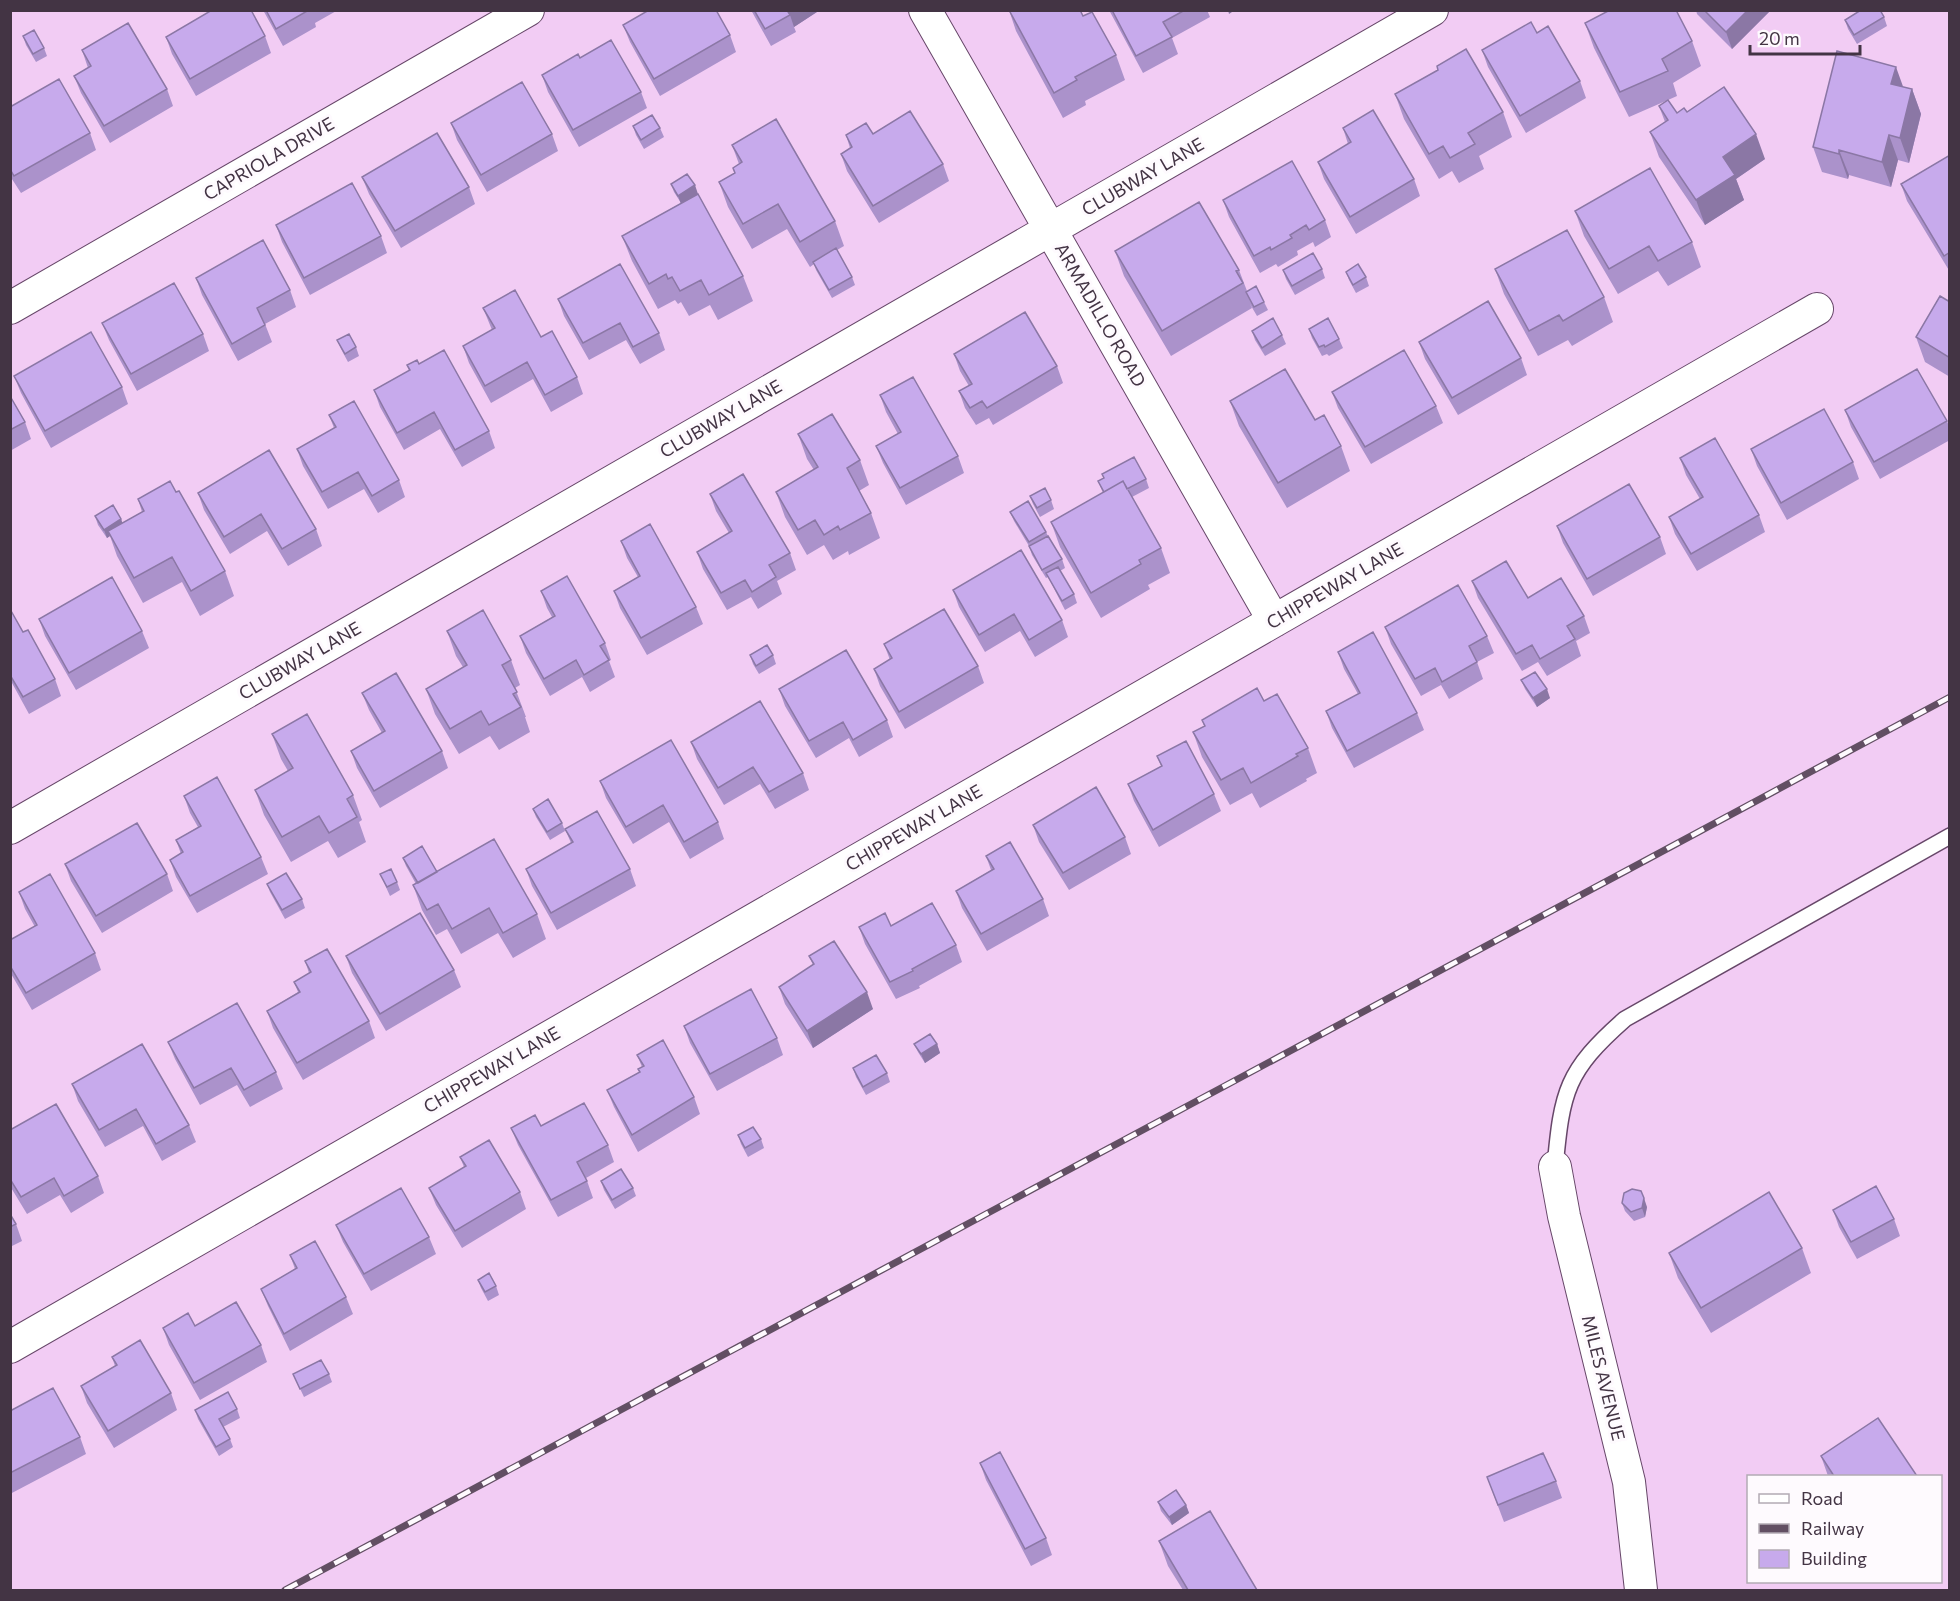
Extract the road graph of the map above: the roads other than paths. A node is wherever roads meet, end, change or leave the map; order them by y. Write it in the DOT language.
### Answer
graph roads {
  1 [pos="528,10"];
  2 [pos="925,10"];
  3 [pos="1432,10"];
  4 [pos="1052,230"];
  5 [pos="10,308"];
  6 [pos="1817,309"];
  7 [pos="1274,621"];
  8 [pos="10,828"];
  9 [pos="1950,837"];
  10 [pos="1555,1167"];
  11 [pos="10,1347"];
  12 [pos="1641,1590"];
  1 -- 5 [label="street, CAPRIOLA DRIVE"];
  2 -- 4 [label="street, ARMADILLO ROAD"];
  3 -- 4 [label="street, CLUBWAY LANE"];
  4 -- 7 [label="street, ARMADILLO ROAD"];
  4 -- 8 [label="street, CLUBWAY LANE"];
  6 -- 7 [label="street, CHIPPEWAY LANE"];
  7 -- 11 [label="street, CHIPPEWAY LANE"];
  9 -- 10 [label="lane"];
  10 -- 12 [label="street, MILES AVENUE"];
}
